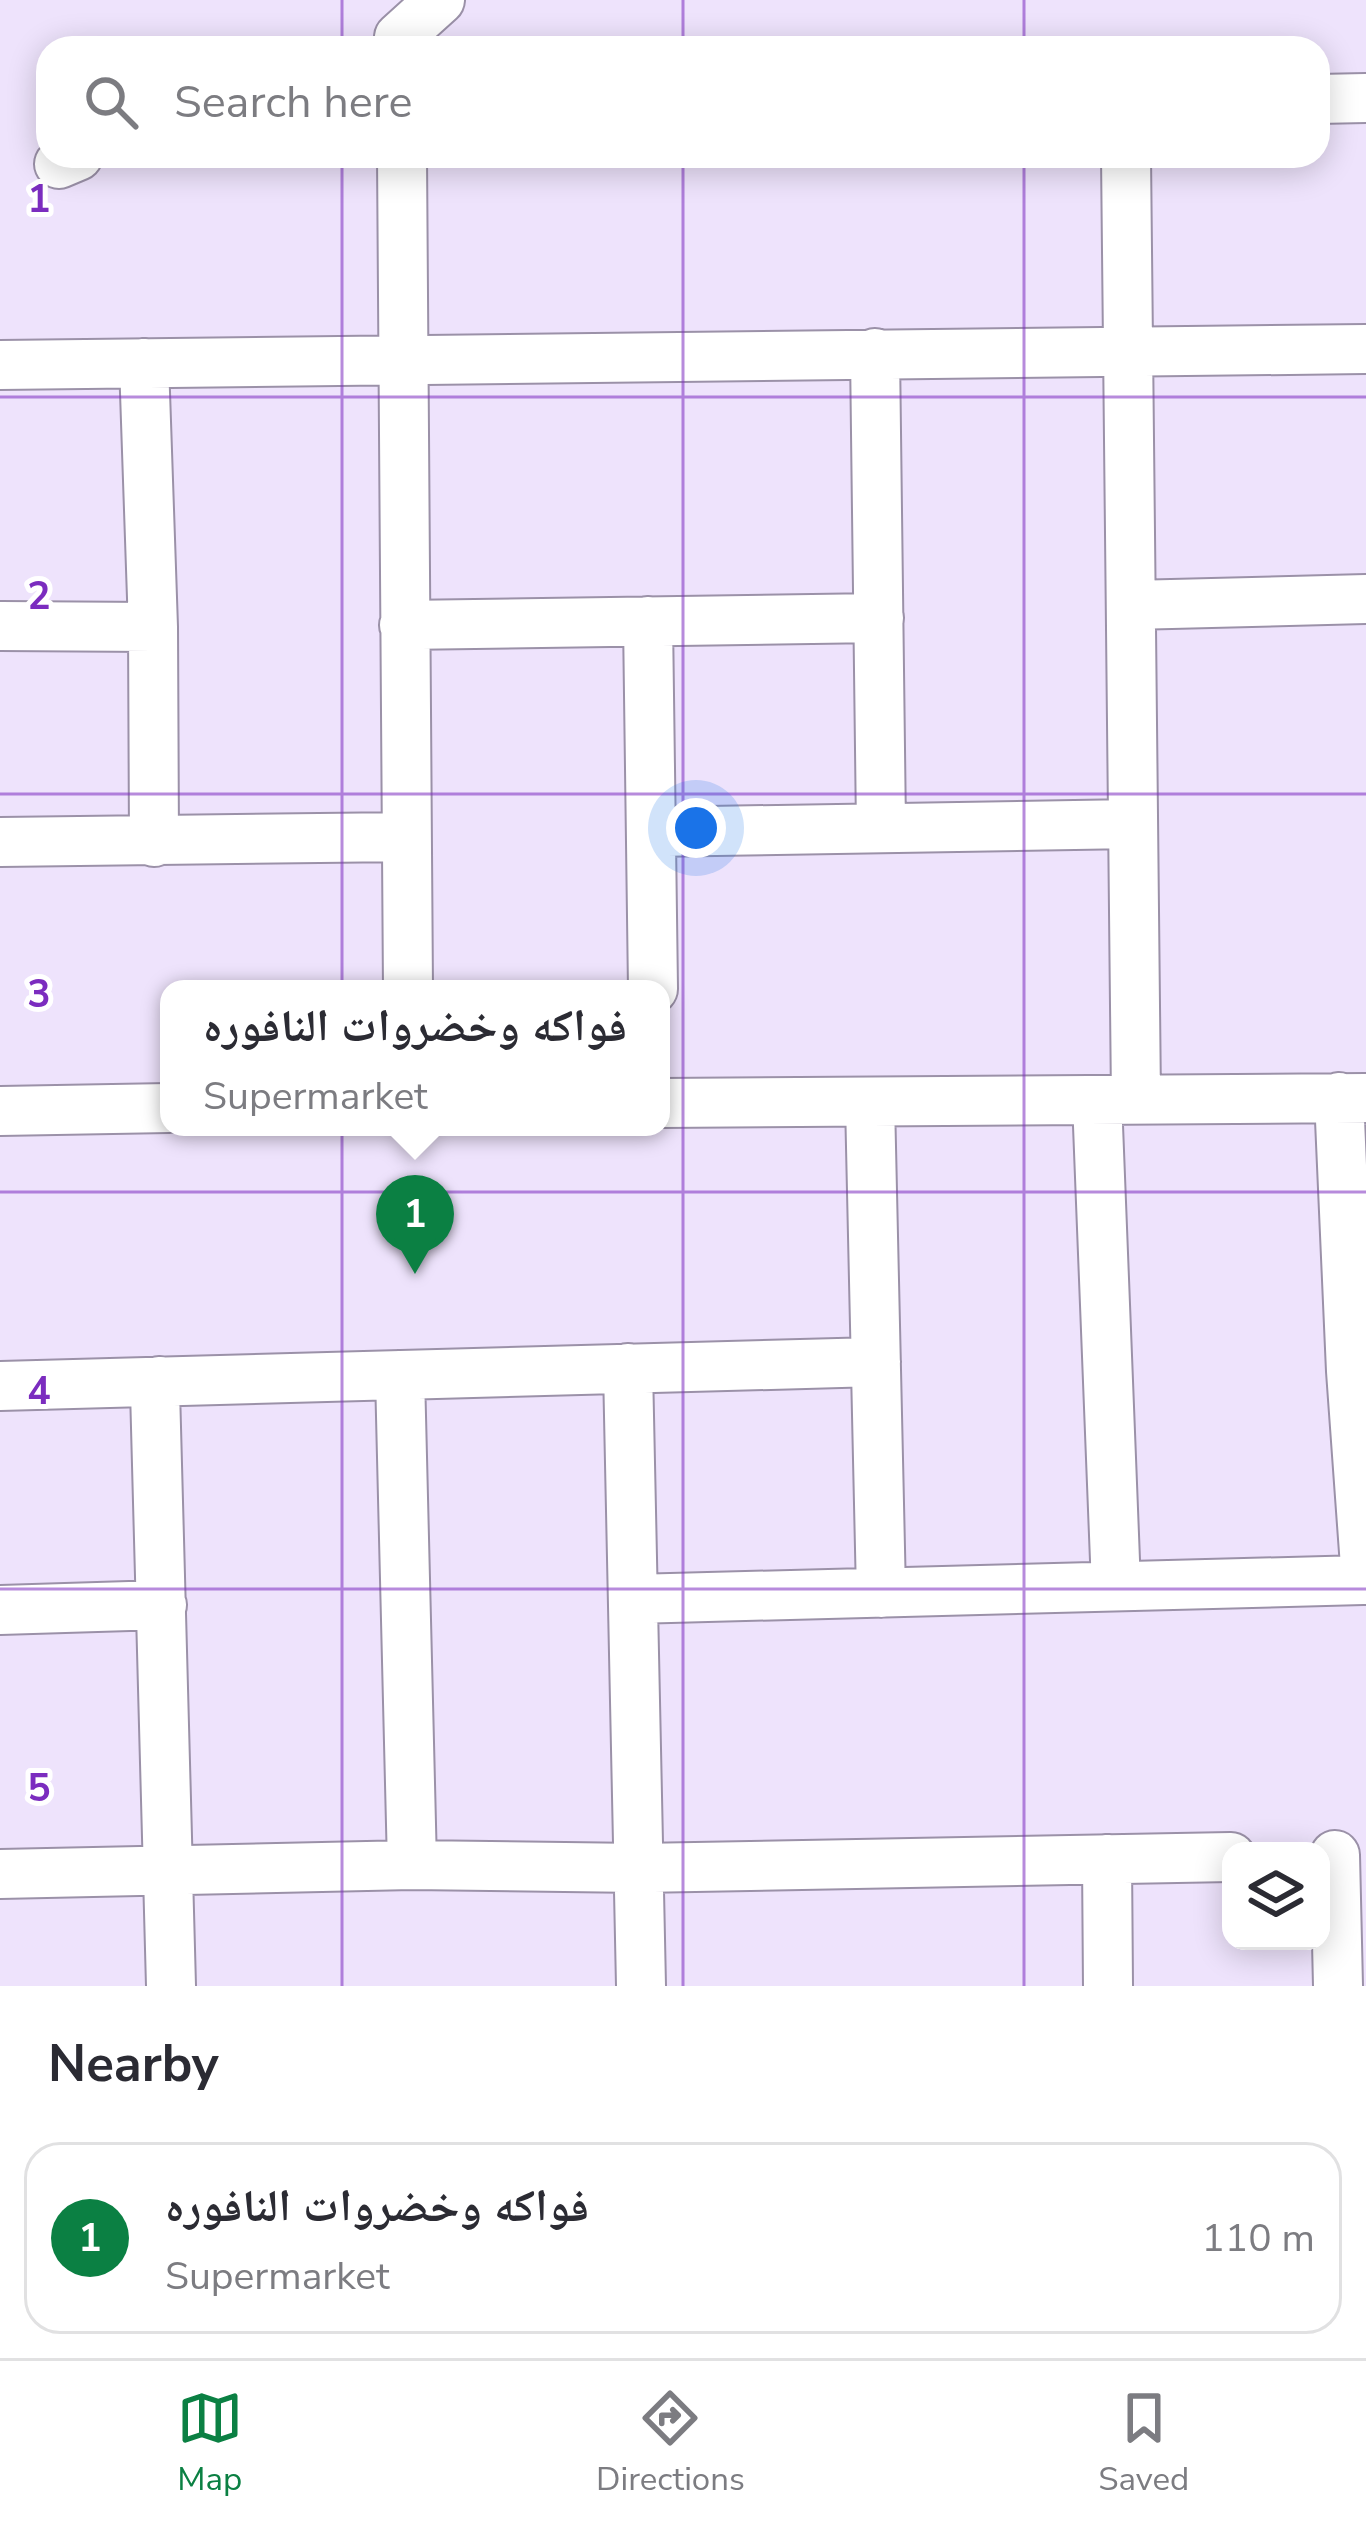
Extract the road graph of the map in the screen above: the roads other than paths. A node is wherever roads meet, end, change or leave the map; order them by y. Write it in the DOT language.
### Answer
graph roads {
  1 [pos="440,0"];
  2 [pos="397,36"];
  3 [pos="1366,98"];
  4 [pos="1330,99"];
  5 [pos="401,168"];
  6 [pos="1126,168"];
  7 [pos="1366,349"];
  8 [pos="1129,351"];
  9 [pos="875,353"];
  10 [pos="401,358"];
  11 [pos="144,363"];
  12 [pos="0,365"];
  13 [pos="1366,598"];
  14 [pos="1131,605"];
  15 [pos="879,618"];
  16 [pos="648,621"];
  17 [pos="404,625"];
  18 [pos="0,626"];
  19 [pos="153,627"];
  20 [pos="1133,824"];
  21 [pos="881,828"];
  22 [pos="651,832"];
  23 [pos="406,837"];
  24 [pos="0,842"];
  25 [pos="154,842"];
  26 [pos="408,980"];
  27 [pos="653,980"];
  28 [pos="1353,1098"];
  29 [pos="1116,1099"];
  30 [pos="870,1102"];
  31 [pos="670,1103"];
  32 [pos="160,1108"];
  33 [pos="0,1111"];
  34 [pos="876,1362"];
  35 [pos="628,1369"];
  36 [pos="1358,1370"];
  37 [pos="400,1375"];
  38 [pos="159,1381"];
  39 [pos="0,1386"];
  40 [pos="1365,1580"];
  41 [pos="1116,1586"];
  42 [pos="881,1593"];
  43 [pos="633,1599"];
  44 [pos="162,1605"];
  45 [pos="0,1610"];
  46 [pos="1341,1855"];
  47 [pos="1222,1857"];
  48 [pos="1107,1859"];
  49 [pos="412,1865"];
  50 [pos="640,1868"];
  51 [pos="170,1870"];
  52 [pos="0,1874"];
  53 [pos="171,1986"];
  54 [pos="641,1986"];
  55 [pos="1108,1986"];
  56 [pos="1338,1986"];
  1 -- 2 [label="street"];
  3 -- 4 [label="street"];
  5 -- 10 [label="street"];
  6 -- 8 [label="street"];
  7 -- 8 [label="street"];
  8 -- 9 [label="street"];
  8 -- 14 [label="street"];
  9 -- 10 [label="street"];
  9 -- 15 [label="street"];
  10 -- 11 [label="street"];
  10 -- 17 [label="street"];
  11 -- 12 [label="street"];
  11 -- 19 [label="street"];
  13 -- 14 [label="street"];
  14 -- 20 [label="street"];
  15 -- 16 [label="street"];
  15 -- 21 [label="street"];
  16 -- 17 [label="street"];
  16 -- 22 [label="street"];
  17 -- 23 [label="street"];
  18 -- 19 [label="street"];
  19 -- 25 [label="street"];
  20 -- 21 [label="street"];
  20 -- 29 [label="street"];
  21 -- 22 [label="street"];
  22 -- 27 [label="street"];
  23 -- 25 [label="street"];
  23 -- 26 [label="street"];
  24 -- 25 [label="street"];
  28 -- 29 [label="street"];
  28 -- 36 [label="street"];
  29 -- 30 [label="street"];
  29 -- 41 [label="street"];
  30 -- 31 [label="street"];
  30 -- 34 [label="street"];
  32 -- 33 [label="street"];
  34 -- 35 [label="street"];
  34 -- 42 [label="street"];
  35 -- 37 [label="street"];
  35 -- 43 [label="street"];
  36 -- 40 [label="street"];
  37 -- 38 [label="street"];
  37 -- 49 [label="street"];
  38 -- 39 [label="street"];
  38 -- 44 [label="street"];
  40 -- 41 [label="street"];
  41 -- 42 [label="street"];
  42 -- 43 [label="street"];
  43 -- 50 [label="street"];
  44 -- 45 [label="street"];
  44 -- 51 [label="street"];
  46 -- 56 [label="street"];
  47 -- 48 [label="street"];
  48 -- 50 [label="street"];
  48 -- 55 [label="street"];
  49 -- 50 [label="street"];
  49 -- 51 [label="street"];
  50 -- 54 [label="street"];
  51 -- 52 [label="street"];
  51 -- 53 [label="street"];
}
